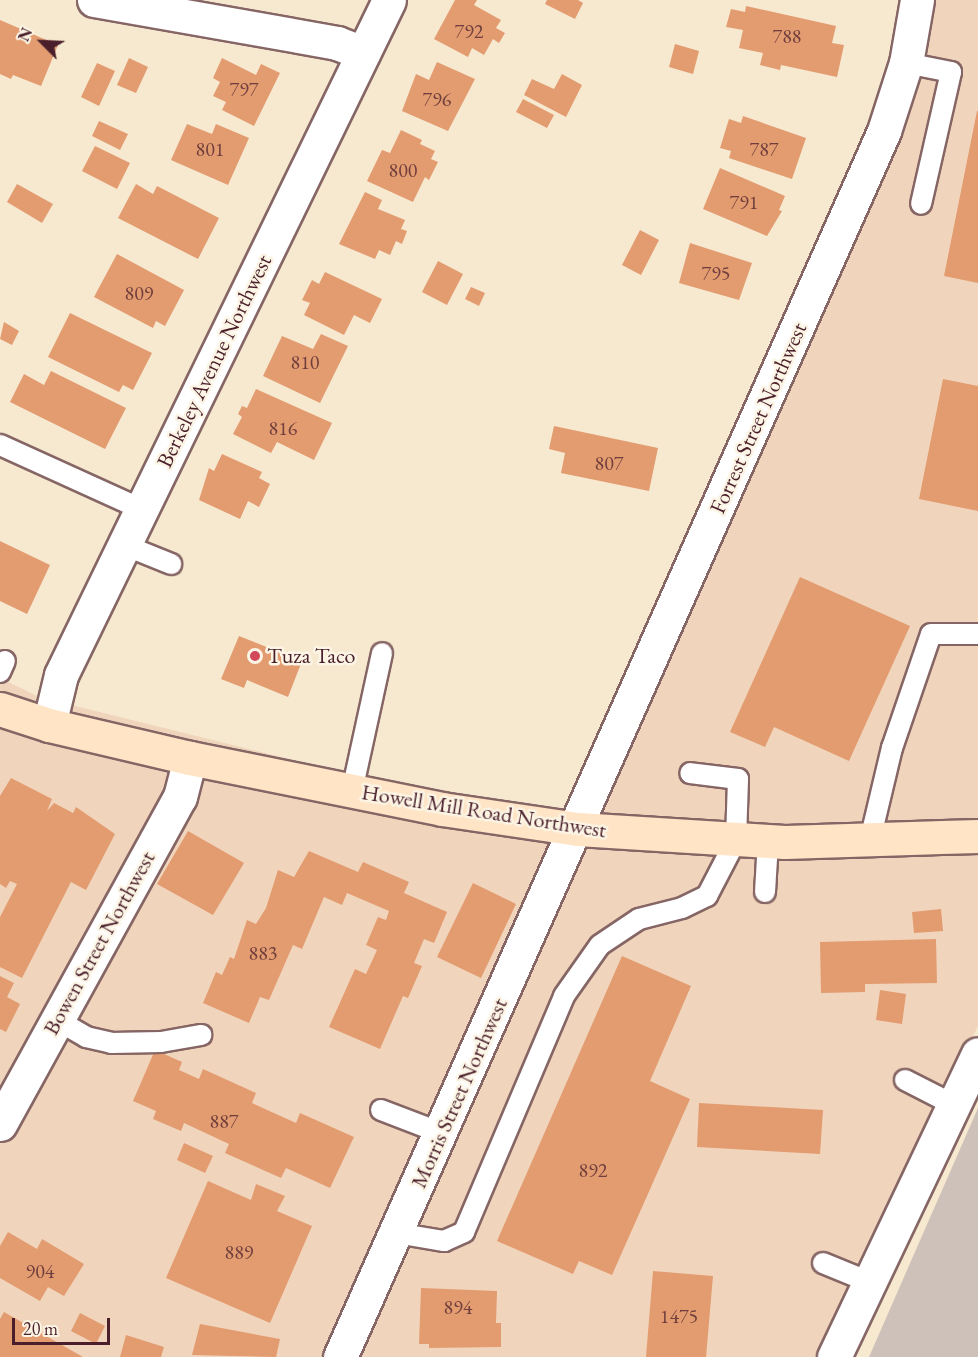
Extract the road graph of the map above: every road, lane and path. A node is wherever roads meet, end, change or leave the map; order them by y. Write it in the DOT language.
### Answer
graph roads {
  1 [pos="94,0"];
  2 [pos="389,0"];
  3 [pos="917,0"];
  4 [pos="363,53"];
  5 [pos="906,63"];
  6 [pos="921,204"];
  7 [pos="0,445"];
  8 [pos="141,509"];
  9 [pos="124,545"];
  10 [pos="171,564"];
  11 [pos="978,634"];
  12 [pos="381,653"];
  13 [pos="0,709"];
  14 [pos="49,725"];
  15 [pos="190,758"];
  16 [pos="690,773"];
  17 [pos="352,791"];
  18 [pos="578,829"];
  19 [pos="978,836"];
  20 [pos="736,840"];
  21 [pos="870,840"];
  22 [pos="768,841"];
  23 [pos="765,892"];
  24 [pos="57,1020"];
  25 [pos="201,1035"];
  26 [pos="978,1054"];
  27 [pos="905,1080"];
  28 [pos="954,1105"];
  29 [pos="381,1110"];
  30 [pos="0,1124"];
  31 [pos="441,1133"];
  32 [pos="396,1233"];
  33 [pos="823,1263"];
  34 [pos="869,1282"];
  35 [pos="340,1357"];
  36 [pos="834,1357"];
  1 -- 4 [label="street"];
  2 -- 4 [label="street, Berkeley Avenue Northwest"];
  3 -- 5 [label="street, Forrest Street Northwest"];
  4 -- 8 [label="street, Berkeley Avenue Northwest"];
  5 -- 6 [label="lane"];
  5 -- 18 [label="street, Forrest Street Northwest"];
  7 -- 8 [label="lane"];
  8 -- 9 [label="street, Berkeley Avenue Northwest"];
  9 -- 10 [label="lane"];
  9 -- 14 [label="street, Berkeley Avenue Northwest"];
  11 -- 21 [label="lane"];
  12 -- 17 [label="lane"];
  13 -- 14 [label="main road, Howell Mill Road Northwest"];
  14 -- 15 [label="main road, Howell Mill Road Northwest"];
  15 -- 17 [label="main road, Howell Mill Road Northwest"];
  15 -- 24 [label="street, Bowen Street Northwest"];
  16 -- 20 [label="lane"];
  17 -- 18 [label="main road, Howell Mill Road Northwest"];
  18 -- 20 [label="main road, Howell Mill Road Northwest"];
  18 -- 31 [label="street, Morris Street Northwest"];
  19 -- 21 [label="main road, Howell Mill Road Northwest"];
  20 -- 22 [label="main road, Howell Mill Road Northwest"];
  20 -- 32 [label="lane"];
  21 -- 22 [label="main road, Howell Mill Road Northwest"];
  22 -- 23 [label="lane"];
  24 -- 25 [label="lane"];
  24 -- 30 [label="street, Bowen Street Northwest"];
  26 -- 28 [label="street"];
  27 -- 28 [label="lane"];
  28 -- 34 [label="street"];
  29 -- 31 [label="lane"];
  31 -- 32 [label="street, Morris Street Northwest"];
  32 -- 35 [label="street, Morris Street Northwest"];
  33 -- 34 [label="lane"];
  34 -- 36 [label="street"];
}
